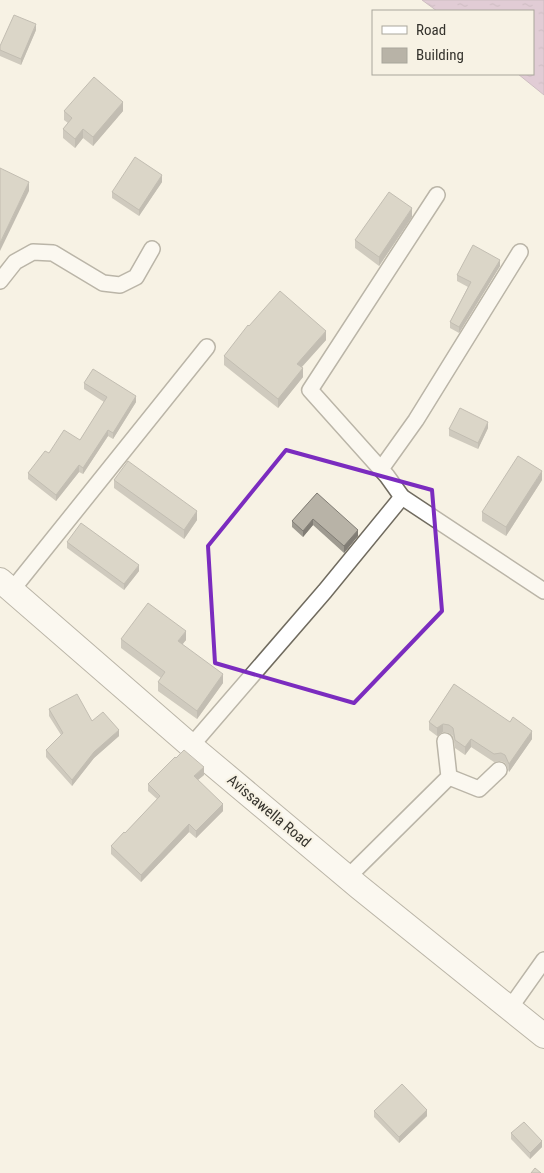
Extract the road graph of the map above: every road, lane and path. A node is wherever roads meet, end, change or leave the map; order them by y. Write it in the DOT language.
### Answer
graph roads {
  1 [pos="437,195"];
  2 [pos="152,250"];
  3 [pos="520,252"];
  4 [pos="0,281"];
  5 [pos="207,347"];
  6 [pos="381,469"];
  7 [pos="402,497"];
  8 [pos="6,585"];
  9 [pos="544,591"];
  10 [pos="445,741"];
  11 [pos="191,746"];
  12 [pos="499,770"];
  13 [pos="449,777"];
  14 [pos="348,877"];
  15 [pos="544,960"];
  16 [pos="510,1008"];
  17 [pos="544,1036"];
  1 -- 6 [label="street"];
  2 -- 4 [label="street"];
  3 -- 6 [label="street"];
  5 -- 8 [label="street"];
  6 -- 7 [label="street"];
  7 -- 9 [label="street"];
  7 -- 11 [label="street"];
  8 -- 11 [label="main road, Avissawella Road"];
  10 -- 13 [label="street"];
  11 -- 14 [label="main road, Avissawella Road"];
  12 -- 13 [label="street"];
  13 -- 14 [label="street"];
  14 -- 16 [label="main road, Avissawella Road"];
  15 -- 16 [label="street"];
  16 -- 17 [label="main road, Avissawella Road"];
}
